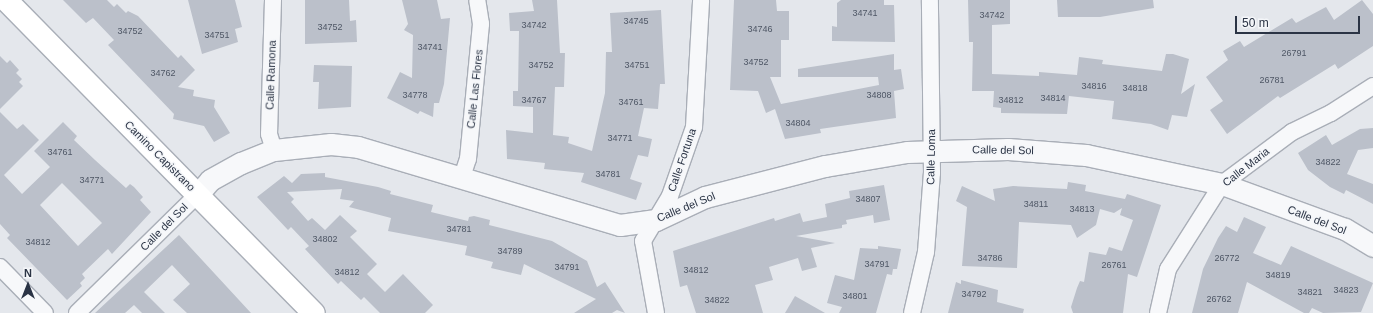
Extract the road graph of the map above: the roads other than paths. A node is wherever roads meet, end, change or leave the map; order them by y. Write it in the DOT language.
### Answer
graph roads {
  1 [pos="6,0"];
  2 [pos="273,0"];
  3 [pos="477,0"];
  4 [pos="701,0"];
  5 [pos="930,0"];
  6 [pos="1373,86"];
  7 [pos="274,150"];
  8 [pos="932,150"];
  9 [pos="462,177"];
  10 [pos="1222,184"];
  11 [pos="198,194"];
  12 [pos="656,220"];
  13 [pos="1373,246"];
  14 [pos="0,267"];
  15 [pos="45,313"];
  16 [pos="77,313"];
  17 [pos="314,313"];
  18 [pos="656,313"];
  19 [pos="912,313"];
  20 [pos="1158,313"];
  1 -- 11 [label="main road, Camino Capistrano"];
  2 -- 7 [label="street, Calle Ramona"];
  3 -- 9 [label="street, Calle Las Flores"];
  4 -- 12 [label="street, Calle Fortuna"];
  5 -- 8 [label="street, Calle Loma"];
  6 -- 10 [label="street, Calle Maria"];
  7 -- 9 [label="street, Calle del Sol"];
  7 -- 11 [label="street, Calle del Sol"];
  8 -- 10 [label="street, Calle del Sol"];
  8 -- 12 [label="street, Calle del Sol"];
  8 -- 19 [label="street, Calle Loma"];
  9 -- 12 [label="street, Calle del Sol"];
  10 -- 13 [label="street, Calle del Sol"];
  10 -- 20 [label="street, Calle Maria"];
  11 -- 16 [label="street, Calle del Sol"];
  11 -- 17 [label="main road, Camino Capistrano"];
  12 -- 18 [label="street, Calle Fortuna"];
  14 -- 15 [label="street"];
}
